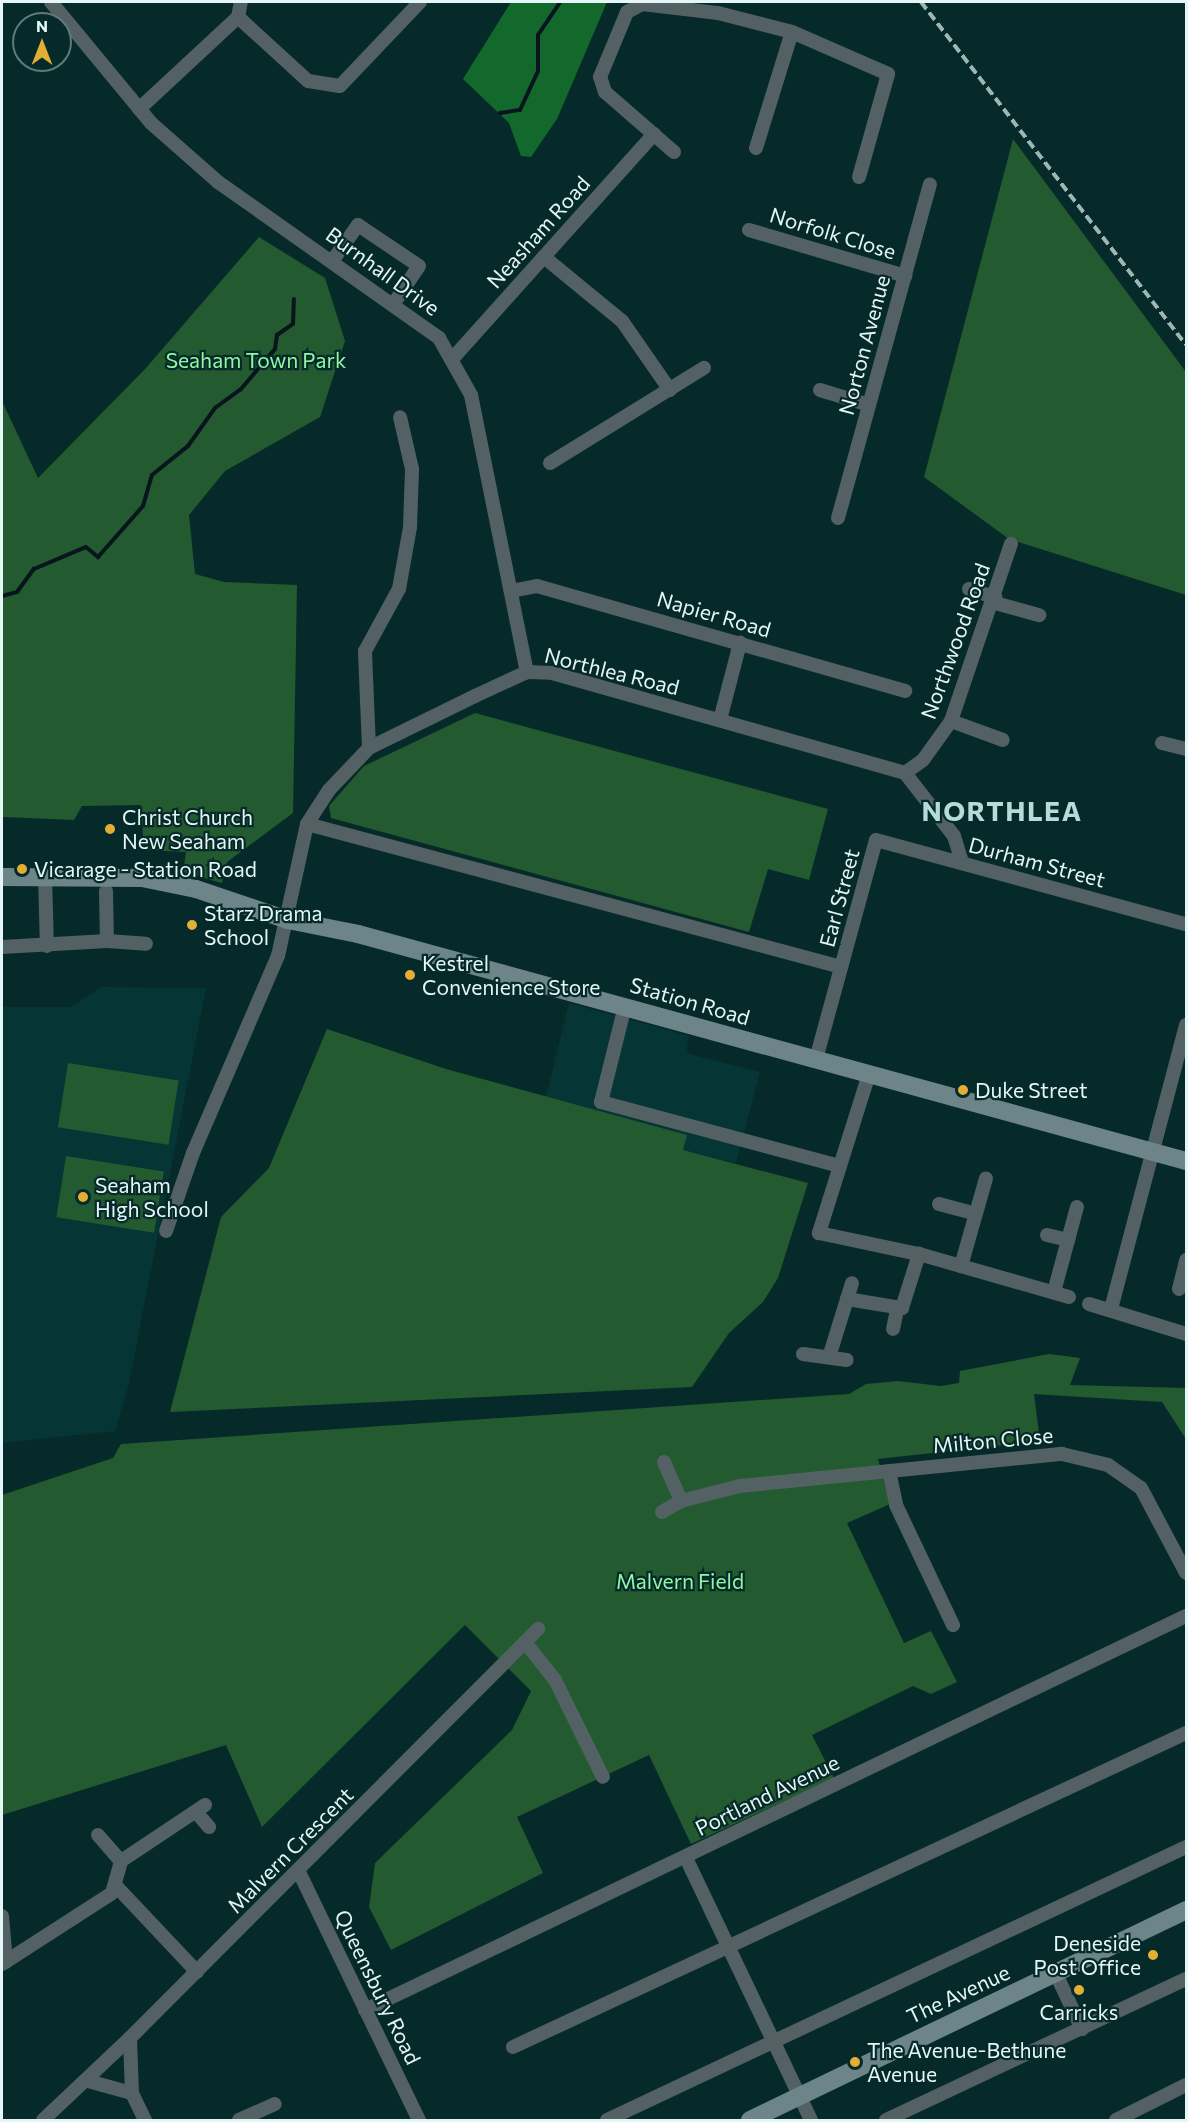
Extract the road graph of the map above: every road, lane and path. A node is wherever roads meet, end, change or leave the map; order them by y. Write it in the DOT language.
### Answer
graph roads {
  1 [pos="51,2"];
  2 [pos="241,2"];
  3 [pos="420,2"];
  4 [pos="238,17"];
  5 [pos="792,32"];
  6 [pos="140,109"];
  7 [pos="654,134"];
  8 [pos="756,148"];
  9 [pos="674,152"];
  10 [pos="859,177"];
  11 [pos="930,184"];
  12 [pos="748,230"];
  13 [pos="544,256"];
  14 [pos="333,260"];
  15 [pos="905,276"];
  16 [pos="394,303"];
  17 [pos="453,357"];
  18 [pos="704,368"];
  19 [pos="670,390"];
  20 [pos="820,390"];
  21 [pos="870,405"];
  22 [pos="400,417"];
  23 [pos="550,463"];
  24 [pos="838,518"];
  25 [pos="1011,544"];
  26 [pos="969,589"];
  27 [pos="511,591"];
  28 [pos="996,601"];
  29 [pos="1039,615"];
  30 [pos="740,643"];
  31 [pos="527,672"];
  32 [pos="905,691"];
  33 [pos="720,720"];
  34 [pos="951,721"];
  35 [pos="1003,740"];
  36 [pos="1162,743"];
  37 [pos="369,748"];
  38 [pos="1186,749"];
  39 [pos="905,773"];
  40 [pos="307,824"];
  41 [pos="876,840"];
  42 [pos="962,863"];
  43 [pos="45,876"];
  44 [pos="2,877"];
  45 [pos="106,891"];
  46 [pos="288,920"];
  47 [pos="1186,924"];
  48 [pos="107,941"];
  49 [pos="146,944"];
  50 [pos="47,946"];
  51 [pos="2,947"];
  52 [pos="841,967"];
  53 [pos="625,1006"];
  54 [pos="1186,1025"];
  55 [pos="1184,1045"];
  56 [pos="816,1059"];
  57 [pos="869,1074"];
  58 [pos="1152,1152"];
  59 [pos="1186,1161"];
  60 [pos="840,1166"];
  61 [pos="986,1178"];
  62 [pos="939,1204"];
  63 [pos="1077,1207"];
  64 [pos="976,1214"];
  65 [pos="166,1231"];
  66 [pos="1047,1235"];
  67 [pos="1068,1240"];
  68 [pos="919,1254"];
  69 [pos="1186,1260"];
  70 [pos="961,1266"];
  71 [pos="852,1282"];
  72 [pos="1179,1288"];
  73 [pos="1054,1292"];
  74 [pos="1069,1297"];
  75 [pos="847,1299"];
  76 [pos="1089,1304"];
  77 [pos="1111,1309"];
  78 [pos="897,1310"];
  79 [pos="893,1329"];
  80 [pos="1186,1334"];
  81 [pos="803,1354"];
  82 [pos="830,1354"];
  83 [pos="847,1360"];
  84 [pos="664,1462"];
  85 [pos="888,1471"];
  86 [pos="681,1501"];
  87 [pos="662,1512"];
  88 [pos="1186,1573"];
  89 [pos="1186,1616"];
  90 [pos="953,1625"];
  91 [pos="538,1629"];
  92 [pos="525,1642"];
  93 [pos="1186,1733"];
  94 [pos="603,1777"];
  95 [pos="209,1827"];
  96 [pos="98,1835"];
  97 [pos="1186,1847"];
  98 [pos="686,1858"];
  99 [pos="121,1861"];
  100 [pos="299,1872"];
  101 [pos="116,1887"];
  102 [pos="1186,1910"];
  103 [pos="2,1916"];
  104 [pos="729,1946"];
  105 [pos="4,1963"];
  106 [pos="197,1972"];
  107 [pos="1056,1974"];
  108 [pos="1186,1979"];
  109 [pos="365,2010"];
  110 [pos="1082,2029"];
  111 [pos="130,2038"];
  112 [pos="776,2039"];
  113 [pos="513,2047"];
  114 [pos="88,2081"];
  115 [pos="1186,2085"];
  116 [pos="132,2093"];
  117 [pos="801,2096"];
  118 [pos="275,2103"];
  119 [pos="43,2121"];
  120 [pos="145,2121"];
  121 [pos="239,2121"];
  122 [pos="419,2121"];
  123 [pos="607,2121"];
  124 [pos="750,2121"];
  125 [pos="811,2121"];
  126 [pos="886,2121"];
  127 [pos="1116,2121"];
  1 -- 6 [label="street, Burnhall Drive"];
  2 -- 4 [label="street"];
  3 -- 4 [label="street"];
  4 -- 6 [label="street"];
  5 -- 7 [label="street"];
  5 -- 8 [label="street"];
  5 -- 10 [label="street"];
  6 -- 14 [label="street, Burnhall Drive"];
  7 -- 9 [label="street"];
  7 -- 13 [label="street, Neasham Road"];
  11 -- 15 [label="street, Norton Avenue"];
  12 -- 15 [label="street, Norfolk Close"];
  13 -- 17 [label="street, Neasham Road"];
  13 -- 19 [label="street"];
  14 -- 16 [label="street, Burnhall Drive"];
  14 -- 16 [label="street"];
  15 -- 21 [label="street, Norton Avenue"];
  16 -- 17 [label="street, Burnhall Drive"];
  17 -- 27 [label="street, Burnhall Drive"];
  18 -- 19 [label="street"];
  19 -- 23 [label="street"];
  20 -- 21 [label="street"];
  21 -- 24 [label="street, Norton Avenue"];
  22 -- 37 [label="street"];
  25 -- 28 [label="street, Northwood Road"];
  26 -- 28 [label="street"];
  27 -- 30 [label="street, Napier Road"];
  27 -- 31 [label="street, Burnhall Drive"];
  28 -- 29 [label="street"];
  28 -- 34 [label="street, Northwood Road"];
  30 -- 32 [label="street, Napier Road"];
  30 -- 33 [label="street"];
  31 -- 33 [label="street, Northlea Road"];
  31 -- 37 [label="street, Northlea Road"];
  33 -- 39 [label="street, Northlea Road"];
  34 -- 35 [label="street"];
  34 -- 39 [label="street, Northwood Road"];
  36 -- 38 [label="street"];
  37 -- 40 [label="street, Northlea Road"];
  39 -- 42 [label="street"];
  40 -- 46 [label="street, Northlea Road"];
  40 -- 52 [label="street"];
  41 -- 42 [label="street, Durham Street"];
  41 -- 52 [label="street, Earl Street"];
  42 -- 47 [label="street, Durham Street"];
  43 -- 44 [label="main road, Station Road"];
  43 -- 46 [label="main road, Station Road"];
  43 -- 50 [label="street"];
  45 -- 48 [label="street"];
  46 -- 53 [label="main road, Station Road"];
  46 -- 65 [label="street, Northlea Road"];
  48 -- 49 [label="street"];
  48 -- 50 [label="street"];
  50 -- 51 [label="street"];
  52 -- 56 [label="street, Earl Street"];
  53 -- 56 [label="main road, Station Road"];
  53 -- 60 [label="street"];
  54 -- 55 [label="street"];
  55 -- 58 [label="street"];
  56 -- 57 [label="main road, Station Road"];
  57 -- 58 [label="main road, Station Road"];
  57 -- 60 [label="street"];
  58 -- 59 [label="main road, Station Road"];
  58 -- 77 [label="street"];
  60 -- 68 [label="street"];
  61 -- 64 [label="street"];
  62 -- 64 [label="street"];
  63 -- 67 [label="street"];
  64 -- 70 [label="street"];
  66 -- 67 [label="street"];
  67 -- 73 [label="street"];
  68 -- 70 [label="street"];
  68 -- 78 [label="street"];
  69 -- 72 [label="street"];
  70 -- 73 [label="street"];
  71 -- 75 [label="street"];
  73 -- 74 [label="street"];
  75 -- 78 [label="street"];
  75 -- 82 [label="street"];
  76 -- 77 [label="street"];
  77 -- 80 [label="street"];
  78 -- 79 [label="street"];
  81 -- 82 [label="street"];
  82 -- 83 [label="street"];
  84 -- 86 [label="street"];
  85 -- 86 [label="street"];
  85 -- 88 [label="street, Milton Close"];
  85 -- 90 [label="street"];
  86 -- 87 [label="street"];
  89 -- 98 [label="street, Portland Avenue"];
  91 -- 92 [label="street, Malvern Crescent"];
  92 -- 94 [label="street"];
  92 -- 100 [label="street, Malvern Crescent"];
  93 -- 104 [label="street"];
  95 -- 99 [label="street"];
  96 -- 99 [label="street"];
  97 -- 112 [label="street"];
  98 -- 104 [label="street"];
  98 -- 109 [label="street, Portland Avenue"];
  99 -- 101 [label="street"];
  100 -- 106 [label="street, Malvern Crescent"];
  100 -- 109 [label="street, Queensbury Road"];
  101 -- 105 [label="street"];
  101 -- 106 [label="street"];
  102 -- 107 [label="main road, The Avenue"];
  103 -- 105 [label="street"];
  104 -- 112 [label="street"];
  104 -- 113 [label="street"];
  106 -- 111 [label="street, Malvern Crescent"];
  107 -- 110 [label="street"];
  107 -- 117 [label="main road, The Avenue"];
  108 -- 110 [label="street"];
  109 -- 122 [label="street, Queensbury Road"];
  110 -- 126 [label="street"];
  111 -- 114 [label="street, Malvern Crescent"];
  111 -- 116 [label="street"];
  112 -- 117 [label="street"];
  112 -- 123 [label="street"];
  114 -- 116 [label="street"];
  114 -- 119 [label="street, Malvern Crescent"];
  115 -- 127 [label="street"];
  116 -- 120 [label="street"];
  117 -- 124 [label="main road, The Avenue"];
  117 -- 125 [label="street"];
  118 -- 121 [label="street"];
}
